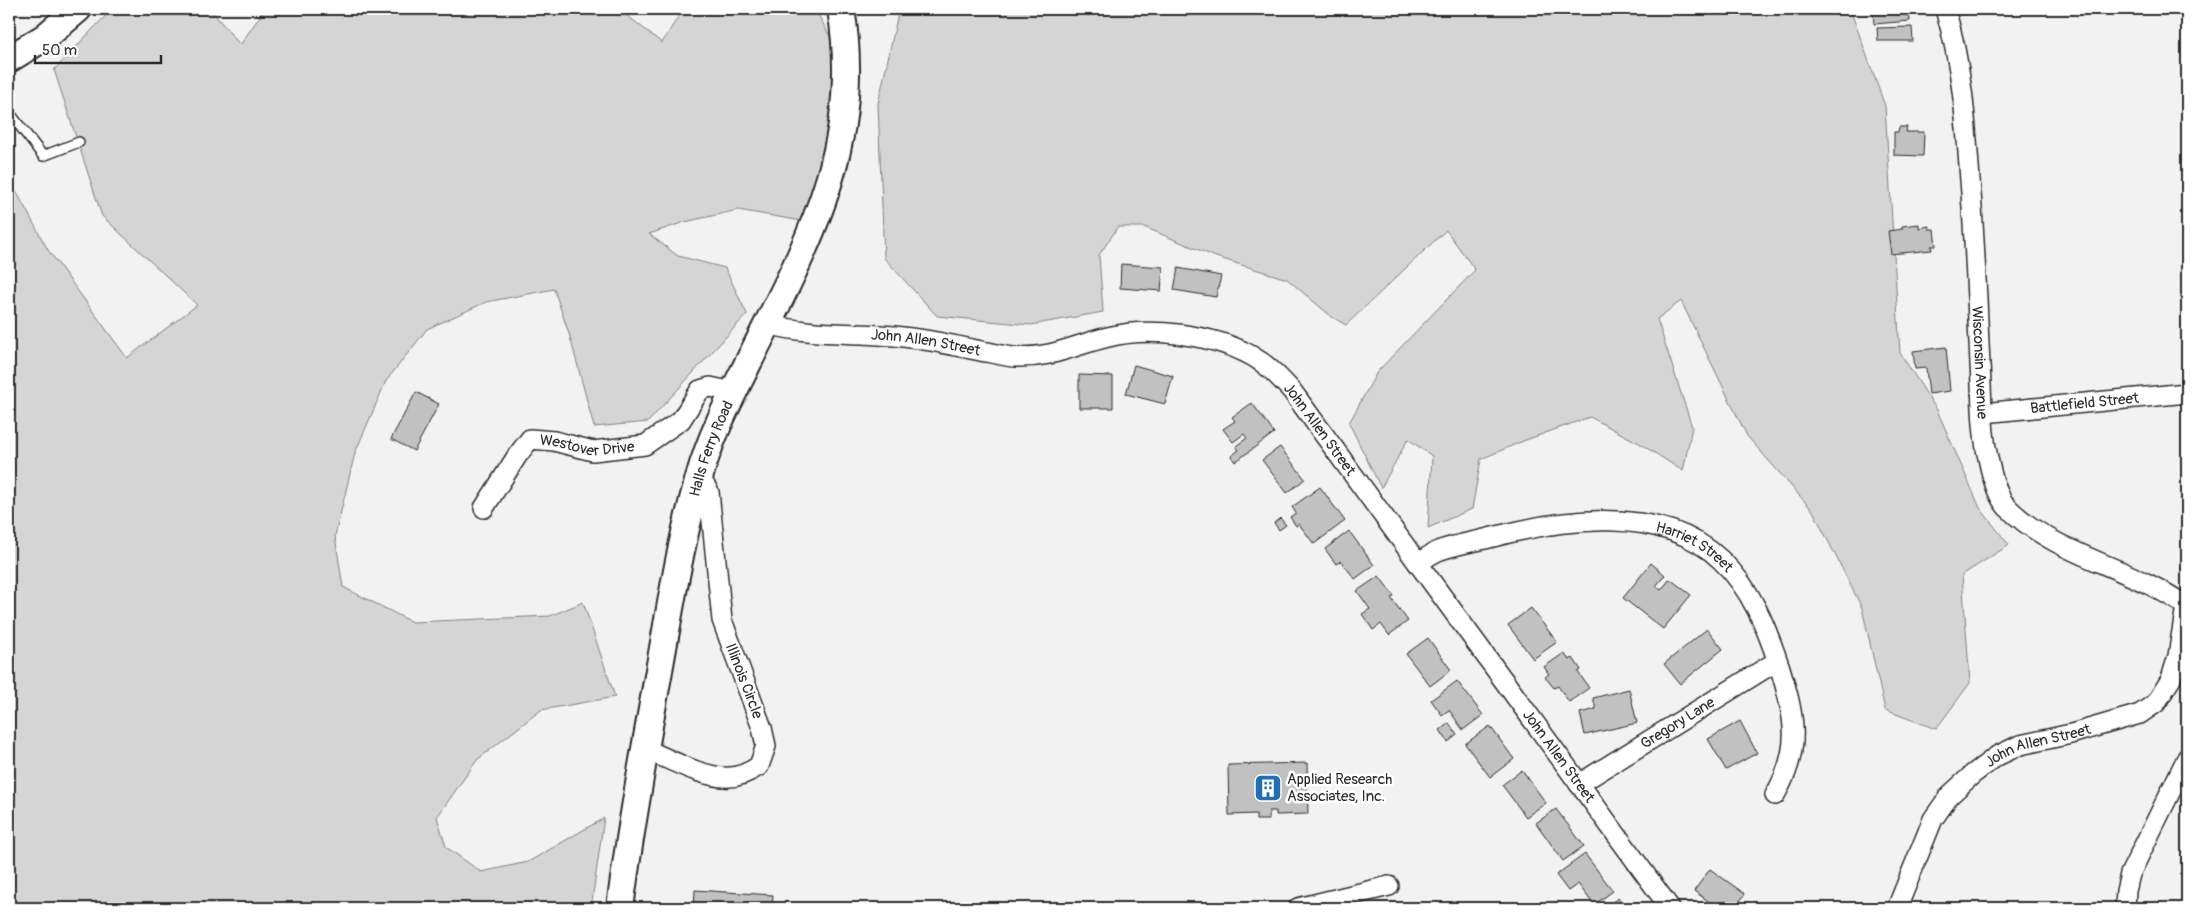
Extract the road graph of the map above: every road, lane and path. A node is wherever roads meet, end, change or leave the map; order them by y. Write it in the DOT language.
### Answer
graph roads {
  1 [pos="78,9"];
  2 [pos="841,9"];
  3 [pos="1945,9"];
  4 [pos="9,59"];
  5 [pos="9,112"];
  6 [pos="79,142"];
  7 [pos="768,324"];
  8 [pos="734,392"];
  9 [pos="2187,393"];
  10 [pos="1983,413"];
  11 [pos="699,476"];
  12 [pos="484,508"];
  13 [pos="1418,563"];
  14 [pos="2187,607"];
  15 [pos="1777,661"];
  16 [pos="645,750"];
  17 [pos="2187,758"];
  18 [pos="1579,784"];
  19 [pos="1775,795"];
  20 [pos="1390,886"];
  21 [pos="620,908"];
  22 [pos="1298,908"];
  23 [pos="1670,908"];
  24 [pos="1897,908"];
  25 [pos="2125,908"];
  1 -- 4 [label="street"];
  2 -- 7 [label="street, Halls Ferry Road"];
  3 -- 10 [label="street, Wisconsin Avenue"];
  5 -- 6 [label="lane"];
  7 -- 8 [label="street, Halls Ferry Road"];
  7 -- 13 [label="street, John Allen Street"];
  8 -- 11 [label="street, Halls Ferry Road"];
  8 -- 12 [label="street, Westover Drive"];
  9 -- 10 [label="street, Battlefield Street"];
  10 -- 14 [label="street, Wisconsin Avenue"];
  11 -- 16 [label="street, Halls Ferry Road"];
  11 -- 16 [label="street, Illinois Circle"];
  13 -- 15 [label="street, Harriet Street"];
  13 -- 18 [label="street, John Allen Street"];
  14 -- 24 [label="street, John Allen Street"];
  15 -- 18 [label="street, Gregory Lane"];
  15 -- 19 [label="street, Harriet Street"];
  16 -- 21 [label="street, Halls Ferry Road"];
  17 -- 25 [label="street"];
  18 -- 23 [label="street, John Allen Street"];
  20 -- 22 [label="street"];
}
